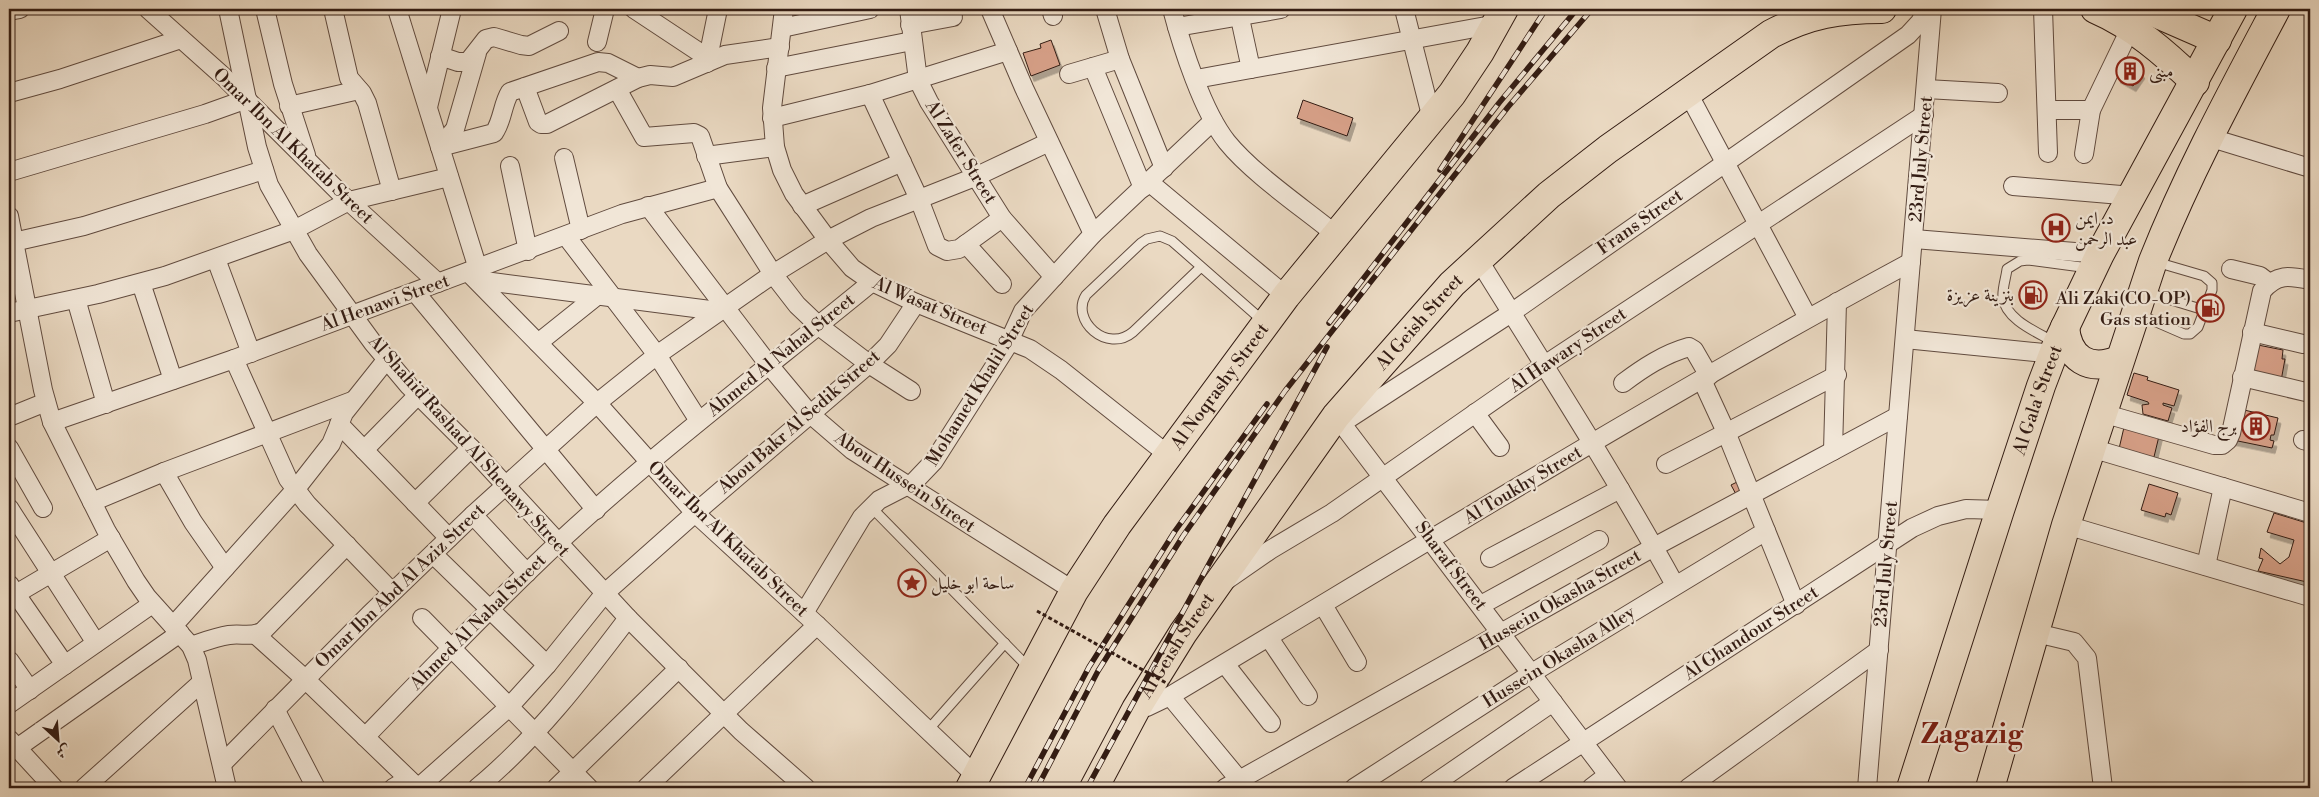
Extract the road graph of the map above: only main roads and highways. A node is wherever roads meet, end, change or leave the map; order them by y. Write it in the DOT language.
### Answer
graph roads {
  1 [pos="1882,9"];
  2 [pos="2233,9"];
  3 [pos="2276,9"];
  4 [pos="1831,10"];
  5 [pos="2119,14"];
  6 [pos="1500,17"];
  7 [pos="2216,40"];
  8 [pos="2195,82"];
  9 [pos="2059,341"];
  10 [pos="2119,360"];
  11 [pos="2041,386"];
  12 [pos="2106,402"];
  13 [pos="973,782"];
  14 [pos="1094,788"];
  15 [pos="1911,788"];
  16 [pos="1990,788"];
  1 -- 4 [label="main road, Al Geish Street"];
  2 -- 7 [label="main road, Al Gala' Street"];
  3 -- 10 [label="main road"];
  4 -- 14 [label="main road, Al Geish Street"];
  5 -- 7 [label="main road"];
  5 -- 8 [label="main road"];
  6 -- 13 [label="main road, Al Noqrashy Street"];
  7 -- 8 [label="main road, Al Gala' Street"];
  8 -- 9 [label="main road, Al Gala' Street"];
  9 -- 10 [label="main road"];
  9 -- 11 [label="main road, Al Gala' Street"];
  10 -- 12 [label="main road"];
  11 -- 12 [label="main road"];
  11 -- 15 [label="main road, Al Gala' Street"];
  12 -- 16 [label="main road"];
}
